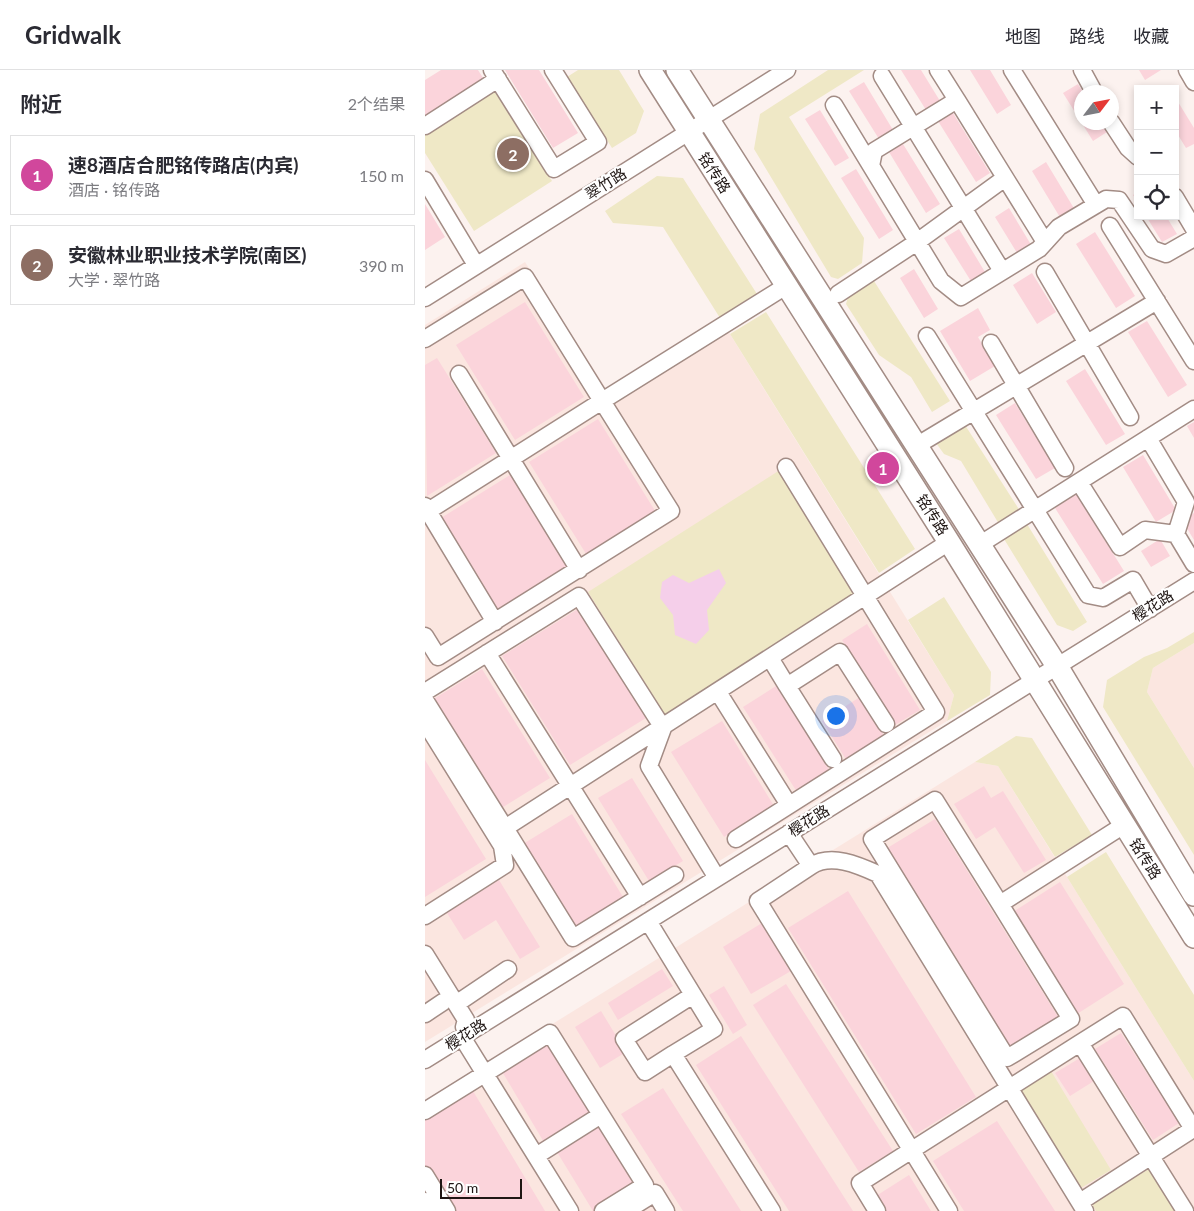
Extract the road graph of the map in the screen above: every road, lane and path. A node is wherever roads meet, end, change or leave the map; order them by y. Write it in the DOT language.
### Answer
graph roads {
  1 [pos="650,70"];
  2 [pos="677,70"];
  3 [pos="787,70"];
  4 [pos="938,70"];
  5 [pos="1012,70"];
  6 [pos="1082,70"];
  7 [pos="1187,70"];
  8 [pos="557,71"];
  9 [pos="495,75"];
  10 [pos="882,76"];
  11 [pos="1194,82"];
  12 [pos="1090,85"];
  13 [pos="957,100"];
  14 [pos="833,105"];
  15 [pos="708,121"];
  16 [pos="425,126"];
  17 [pos="914,126"];
  18 [pos="1116,130"];
  19 [pos="688,132"];
  20 [pos="1134,153"];
  21 [pos="871,166"];
  22 [pos="1005,178"];
  23 [pos="425,180"];
  24 [pos="1179,204"];
  25 [pos="1096,205"];
  26 [pos="963,208"];
  27 [pos="1110,226"];
  28 [pos="1194,229"];
  29 [pos="1194,238"];
  30 [pos="917,242"];
  31 [pos="1045,242"];
  32 [pos="476,265"];
  33 [pos="1002,271"];
  34 [pos="1045,272"];
  35 [pos="786,286"];
  36 [pos="816,290"];
  37 [pos="838,294"];
  38 [pos="425,298"];
  39 [pos="1157,301"];
  40 [pos="838,323"];
  41 [pos="927,336"];
  42 [pos="425,339"];
  43 [pos="991,343"];
  44 [pos="1086,343"];
  45 [pos="1194,361"];
  46 [pos="459,374"];
  47 [pos="1017,386"];
  48 [pos="602,400"];
  49 [pos="1194,409"];
  50 [pos="973,412"];
  51 [pos="1130,417"];
  52 [pos="1148,438"];
  53 [pos="917,446"];
  54 [pos="510,459"];
  55 [pos="785,467"];
  56 [pos="1065,468"];
  57 [pos="1079,482"];
  58 [pos="426,510"];
  59 [pos="1034,510"];
  60 [pos="1176,534"];
  61 [pos="949,542"];
  62 [pos="979,545"];
  63 [pos="1194,564"];
  64 [pos="579,570"];
  65 [pos="1194,581"];
  66 [pos="866,596"];
  67 [pos="1150,609"];
  68 [pos="495,622"];
  69 [pos="425,636"];
  70 [pos="487,653"];
  71 [pos="770,658"];
  72 [pos="1057,666"];
  73 [pos="1034,680"];
  74 [pos="787,686"];
  75 [pos="425,692"];
  76 [pos="718,692"];
  77 [pos="425,700"];
  78 [pos="425,722"];
  79 [pos="886,724"];
  80 [pos="663,728"];
  81 [pos="833,759"];
  82 [pos="571,786"];
  83 [pos="789,805"];
  84 [pos="1124,825"];
  85 [pos="505,828"];
  86 [pos="789,833"];
  87 [pos="735,839"];
  88 [pos="811,866"];
  89 [pos="675,875"];
  90 [pos="717,878"];
  91 [pos="1194,894"];
  92 [pos="640,897"];
  93 [pos="1000,904"];
  94 [pos="425,916"];
  95 [pos="648,921"];
  96 [pos="1194,937"];
  97 [pos="425,954"];
  98 [pos="508,969"];
  99 [pos="425,974"];
  100 [pos="693,996"];
  101 [pos="449,1003"];
  102 [pos="425,1014"];
  103 [pos="465,1032"];
  104 [pos="1080,1043"];
  105 [pos="673,1054"];
  106 [pos="425,1060"];
  107 [pos="485,1073"];
  108 [pos="1009,1087"];
  109 [pos="425,1110"];
  110 [pos="601,1115"];
  111 [pos="911,1150"];
  112 [pos="536,1156"];
  113 [pos="1151,1156"];
  114 [pos="425,1175"];
  115 [pos="425,1201"];
  116 [pos="1082,1206"];
  117 [pos="431,1211"];
  118 [pos="447,1211"];
  119 [pos="570,1211"];
  120 [pos="603,1211"];
  121 [pos="626,1211"];
  122 [pos="666,1211"];
  123 [pos="772,1211"];
  124 [pos="877,1211"];
  125 [pos="949,1211"];
  126 [pos="1185,1211"];
  1 -- 19 [label="main road, 铭传路"];
  2 -- 15 [label="main road, 铭传路"];
  3 -- 15 [label="street, 翠竹路"];
  4 -- 13 [label="street"];
  5 -- 25 [label="street"];
  6 -- 12 [label="street"];
  7 -- 11 [label="street"];
  8 -- 9 [label="street"];
  9 -- 16 [label="street"];
  10 -- 17 [label="street"];
  13 -- 17 [label="street"];
  13 -- 22 [label="street"];
  14 -- 21 [label="street"];
  15 -- 19 [label="street, 翠竹路"];
  15 -- 36 [label="main road, 铭传路"];
  17 -- 21 [label="street"];
  17 -- 26 [label="street"];
  18 -- 20 [label="street"];
  19 -- 32 [label="street, 翠竹路"];
  19 -- 35 [label="main road, 铭传路"];
  21 -- 30 [label="street"];
  22 -- 26 [label="street"];
  22 -- 31 [label="street"];
  23 -- 32 [label="street"];
  24 -- 28 [label="street"];
  25 -- 29 [label="street"];
  25 -- 31 [label="street"];
  26 -- 30 [label="street"];
  26 -- 33 [label="street"];
  27 -- 39 [label="street"];
  30 -- 33 [label="street"];
  30 -- 37 [label="street"];
  31 -- 33 [label="street"];
  32 -- 38 [label="street, 翠竹路"];
  34 -- 44 [label="street"];
  35 -- 48 [label="street"];
  35 -- 61 [label="main road, 铭传路"];
  36 -- 37 [label="street"];
  36 -- 40 [label="main road, 铭传路"];
  37 -- 40 [label="street"];
  39 -- 44 [label="street"];
  39 -- 45 [label="street"];
  40 -- 53 [label="main road, 铭传路"];
  41 -- 50 [label="street"];
  42 -- 48 [label="street"];
  43 -- 47 [label="street"];
  44 -- 47 [label="street"];
  44 -- 51 [label="street"];
  46 -- 54 [label="street"];
  47 -- 50 [label="street"];
  47 -- 56 [label="street"];
  48 -- 54 [label="street"];
  48 -- 64 [label="street"];
  49 -- 52 [label="street"];
  50 -- 53 [label="street"];
  50 -- 59 [label="street"];
  52 -- 57 [label="street"];
  52 -- 60 [label="street"];
  53 -- 62 [label="main road, 铭传路"];
  54 -- 58 [label="street"];
  54 -- 64 [label="street"];
  55 -- 66 [label="street"];
  57 -- 59 [label="street"];
  57 -- 60 [label="street"];
  58 -- 68 [label="street"];
  59 -- 62 [label="street"];
  59 -- 67 [label="street"];
  60 -- 63 [label="street"];
  61 -- 66 [label="street"];
  61 -- 73 [label="main road, 铭传路"];
  62 -- 72 [label="main road, 铭传路"];
  64 -- 68 [label="street"];
  65 -- 67 [label="street, 樱花路"];
  66 -- 71 [label="street"];
  66 -- 83 [label="street"];
  67 -- 72 [label="street, 樱花路"];
  68 -- 69 [label="street"];
  70 -- 75 [label="street"];
  70 -- 80 [label="street"];
  70 -- 82 [label="street"];
  71 -- 74 [label="street"];
  71 -- 76 [label="street"];
  72 -- 73 [label="street, 樱花路"];
  72 -- 91 [label="main road, 铭传路"];
  73 -- 84 [label="main road, 铭传路"];
  73 -- 86 [label="street, 樱花路"];
  74 -- 79 [label="street"];
  74 -- 81 [label="street"];
  76 -- 80 [label="street"];
  76 -- 83 [label="street"];
  77 -- 85 [label="street"];
  78 -- 94 [label="street"];
  80 -- 82 [label="street"];
  80 -- 90 [label="street"];
  82 -- 85 [label="street"];
  82 -- 92 [label="street"];
  83 -- 87 [label="street"];
  84 -- 93 [label="street"];
  84 -- 96 [label="main road, 铭传路"];
  85 -- 92 [label="street"];
  86 -- 88 [label="street"];
  86 -- 90 [label="street, 樱花路"];
  88 -- 108 [label="street"];
  88 -- 111 [label="street"];
  89 -- 92 [label="street"];
  90 -- 95 [label="street, 樱花路"];
  93 -- 93 [label="street"];
  95 -- 100 [label="street"];
  95 -- 103 [label="street, 樱花路"];
  97 -- 101 [label="street"];
  98 -- 101 [label="street"];
  99 -- 101 [label="street"];
  100 -- 105 [label="street"];
  100 -- 105 [label="street"];
  101 -- 102 [label="street"];
  101 -- 103 [label="street"];
  103 -- 106 [label="street, 樱花路"];
  103 -- 107 [label="street"];
  104 -- 108 [label="street"];
  104 -- 113 [label="street"];
  104 -- 113 [label="street"];
  105 -- 123 [label="street"];
  107 -- 109 [label="street"];
  107 -- 110 [label="street"];
  107 -- 112 [label="street"];
  108 -- 111 [label="street"];
  108 -- 116 [label="street"];
  110 -- 112 [label="street"];
  110 -- 120 [label="street"];
  111 -- 124 [label="street"];
  111 -- 125 [label="street"];
  112 -- 119 [label="street"];
  113 -- 116 [label="street"];
  113 -- 126 [label="street"];
  114 -- 118 [label="street"];
  115 -- 117 [label="street"];
  121 -- 122 [label="street"];
}
